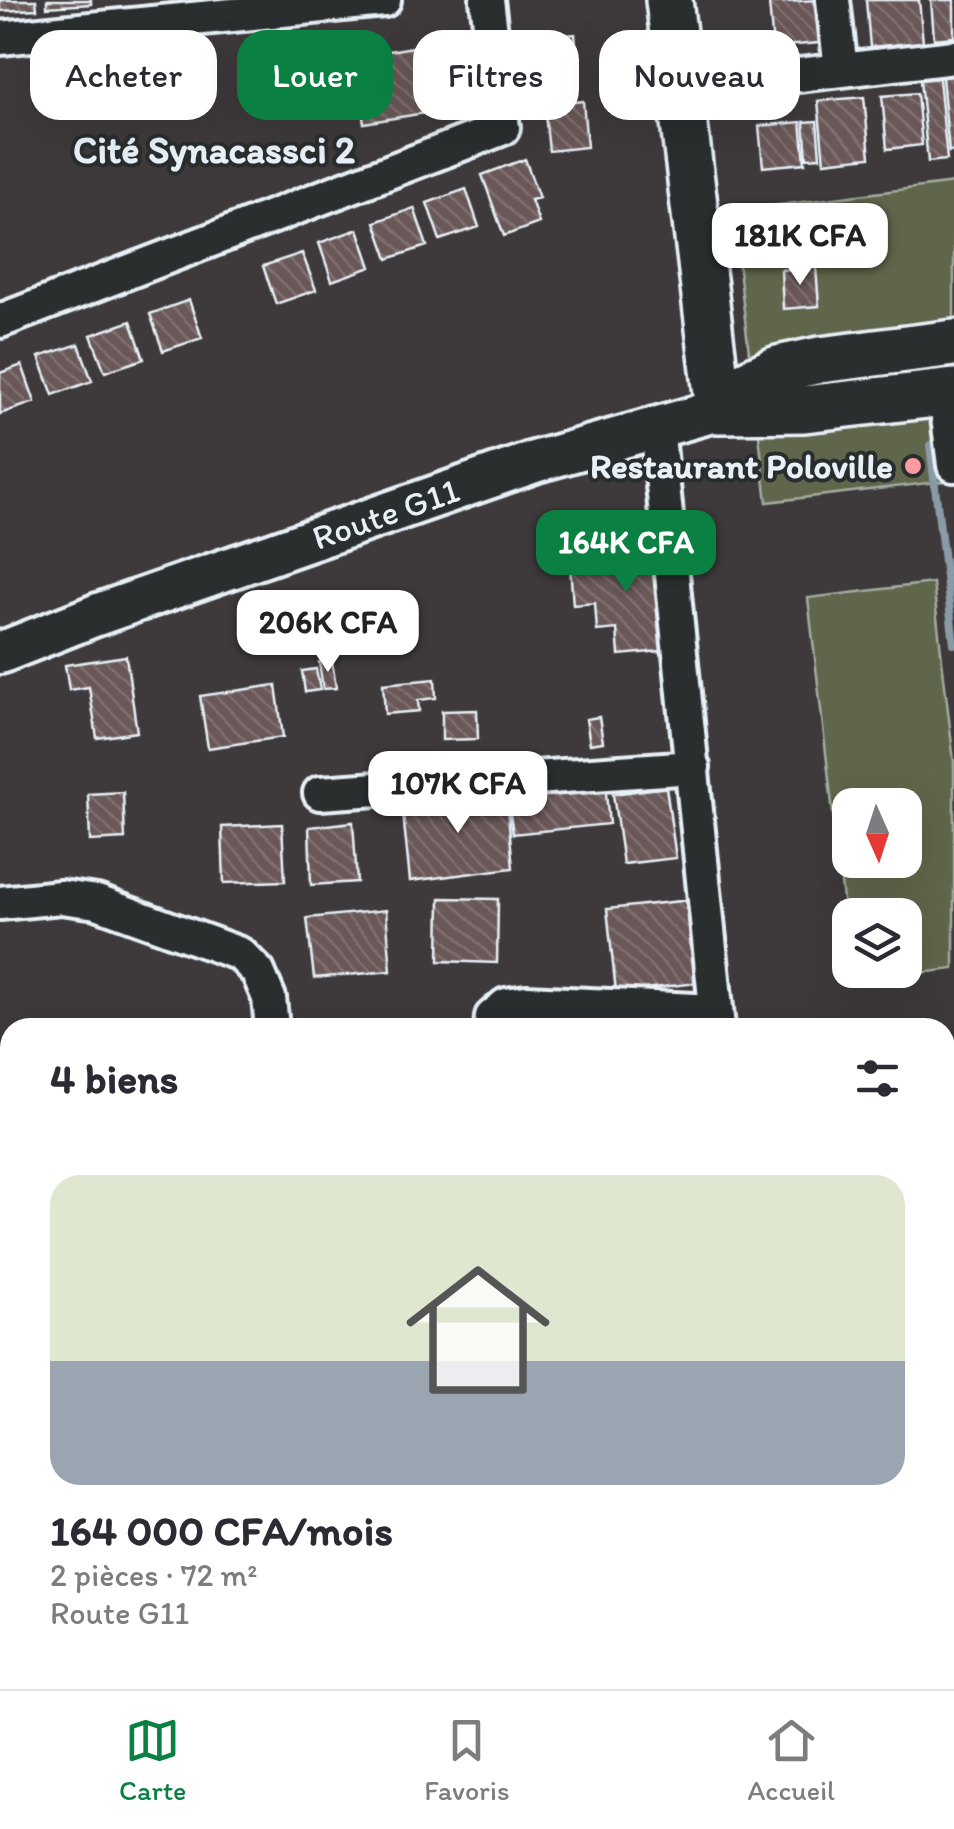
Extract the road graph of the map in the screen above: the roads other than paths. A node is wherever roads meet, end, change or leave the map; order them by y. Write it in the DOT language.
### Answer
graph roads {
  1 [pos="384,0"];
  2 [pos="487,0"];
  3 [pos="670,0"];
  4 [pos="833,0"];
  5 [pos="0,38"];
  6 [pos="954,56"];
  7 [pos="841,70"];
  8 [pos="800,75"];
  9 [pos="0,321"];
  10 [pos="954,342"];
  11 [pos="950,392"];
  12 [pos="719,410"];
  13 [pos="657,426"];
  14 [pos="954,465"];
  15 [pos="0,653"];
  16 [pos="693,767"];
  17 [pos="320,794"];
  18 [pos="0,903"];
  19 [pos="271,1018"];
  20 [pos="492,1018"];
  21 [pos="706,1018"];
  22 [pos="717,1018"];
  1 -- 5 [label="street"];
  2 -- 9 [label="street"];
  3 -- 12 [label="main road"];
  4 -- 7 [label="street"];
  6 -- 7 [label="street"];
  7 -- 8 [label="street"];
  10 -- 12 [label="main road"];
  11 -- 12 [label="main road"];
  11 -- 14 [label="street"];
  12 -- 13 [label="street, Route G11"];
  13 -- 15 [label="street, Route G11"];
  13 -- 16 [label="street"];
  16 -- 17 [label="street"];
  16 -- 22 [label="street"];
  18 -- 19 [label="street"];
  20 -- 21 [label="street"];
}
